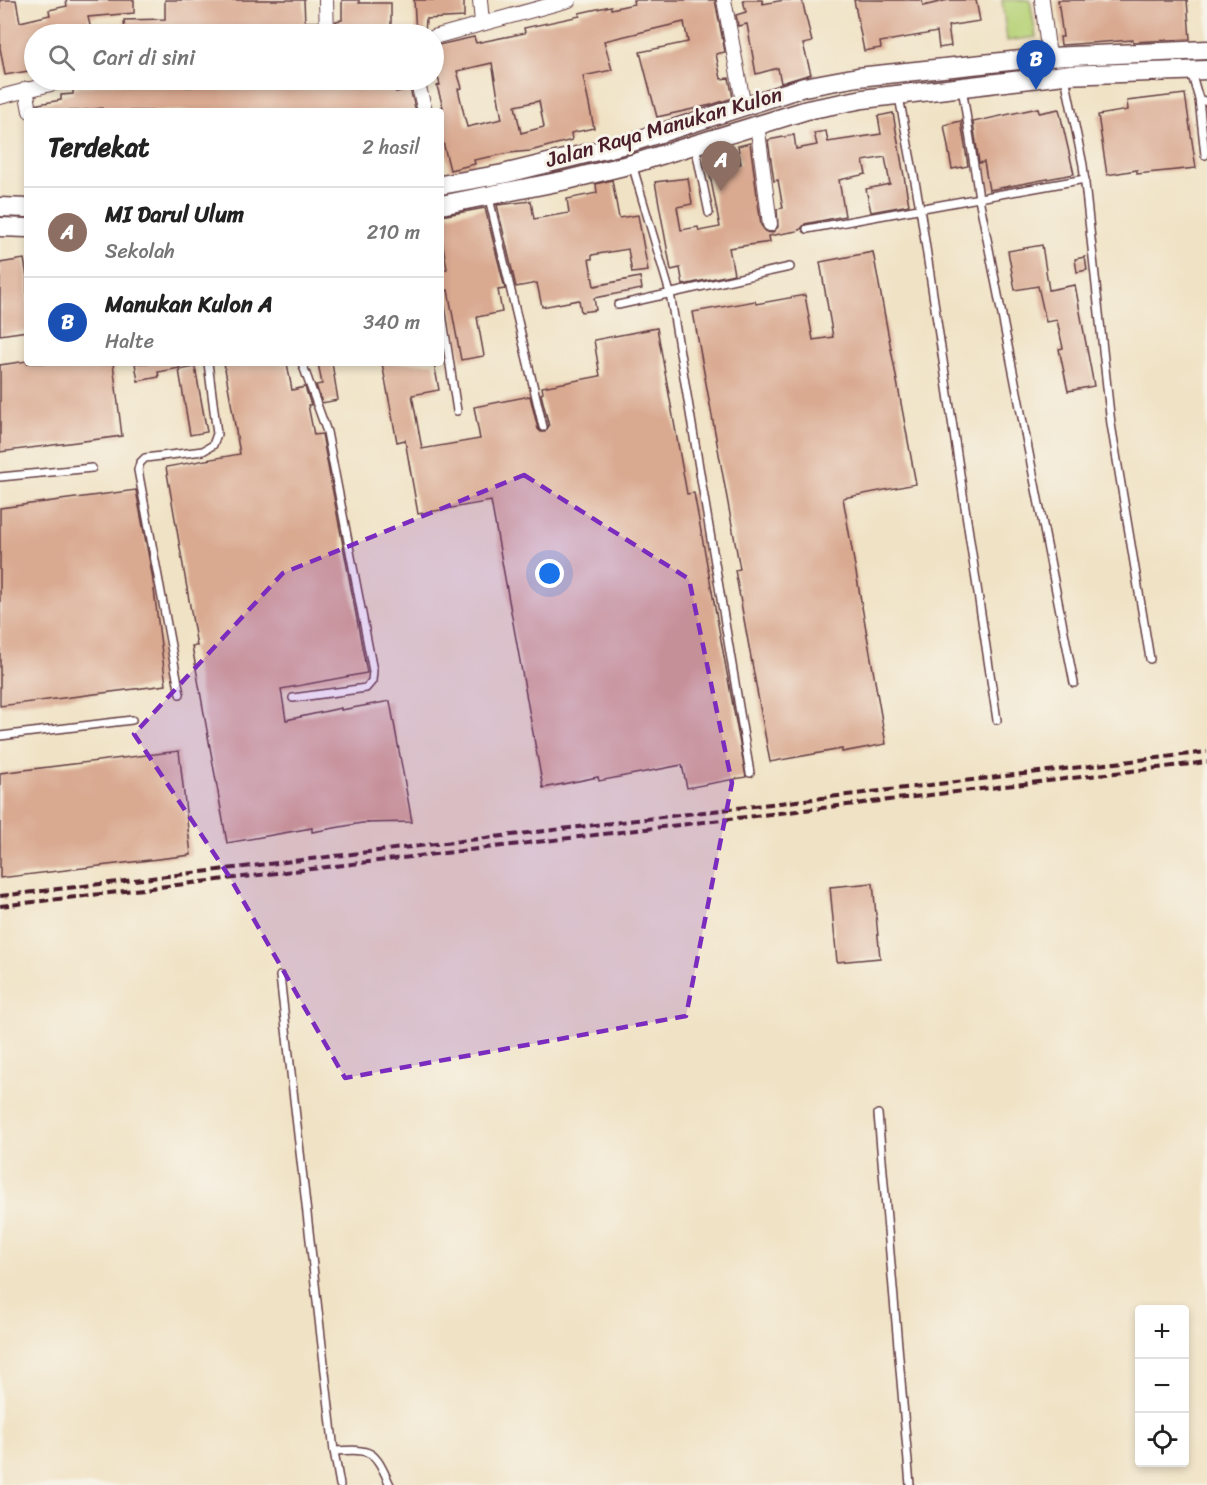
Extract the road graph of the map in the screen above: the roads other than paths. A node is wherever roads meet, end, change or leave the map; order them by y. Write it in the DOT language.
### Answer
graph roads {
  1 [pos="326,0"];
  2 [pos="480,0"];
  3 [pos="568,0"];
  4 [pos="724,0"];
  5 [pos="1042,0"];
  6 [pos="482,23"];
  7 [pos="327,24"];
  8 [pos="444,34"];
  9 [pos="1207,50"];
  10 [pos="1048,57"];
  11 [pos="1199,70"];
  12 [pos="1064,75"];
  13 [pos="962,87"];
  14 [pos="24,90"];
  15 [pos="26,90"];
  16 [pos="419,90"];
  17 [pos="898,94"];
  18 [pos="0,97"];
  19 [pos="1199,99"];
  20 [pos="1207,102"];
  21 [pos="744,107"];
  22 [pos="29,108"];
  23 [pos="423,108"];
  24 [pos="690,124"];
  25 [pos="757,124"];
  26 [pos="695,144"];
  27 [pos="1205,155"];
  28 [pos="632,164"];
  29 [pos="1085,179"];
  30 [pos="444,184"];
  31 [pos="488,195"];
  32 [pos="979,198"];
  33 [pos="444,203"];
  34 [pos="0,207"];
  35 [pos="24,208"];
  36 [pos="920,208"];
  37 [pos="709,213"];
  38 [pos="770,224"];
  39 [pos="0,227"];
  40 [pos="24,228"];
  41 [pos="807,229"];
  42 [pos="790,267"];
  43 [pos="670,293"];
  44 [pos="618,305"];
  45 [pos="444,326"];
  46 [pos="208,366"];
  47 [pos="303,366"];
  48 [pos="457,411"];
  49 [pos="543,426"];
  50 [pos="92,468"];
  51 [pos="0,477"];
  52 [pos="1150,659"];
  53 [pos="1074,683"];
  54 [pos="180,694"];
  55 [pos="293,698"];
  56 [pos="132,720"];
  57 [pos="997,720"];
  58 [pos="0,736"];
  59 [pos="750,773"];
  60 [pos="280,976"];
  61 [pos="878,1114"];
  62 [pos="334,1451"];
  63 [pos="340,1485"];
  64 [pos="390,1485"];
  65 [pos="910,1485"];
  1 -- 7 [label="street"];
  2 -- 6 [label="street"];
  3 -- 6 [label="street"];
  4 -- 21 [label="street"];
  5 -- 10 [label="street"];
  6 -- 8 [label="street"];
  9 -- 10 [label="main road, Jalan Raya Manukan Kulon"];
  10 -- 21 [label="main road, Jalan Raya Manukan Kulon"];
  11 -- 12 [label="main road, Jalan Raya Manukan Kulon"];
  11 -- 19 [label="lane"];
  12 -- 13 [label="main road, Jalan Raya Manukan Kulon"];
  12 -- 29 [label="lane"];
  13 -- 17 [label="main road, Jalan Raya Manukan Kulon"];
  13 -- 32 [label="lane"];
  14 -- 18 [label="street"];
  15 -- 22 [label="street"];
  16 -- 23 [label="street"];
  17 -- 25 [label="main road, Jalan Raya Manukan Kulon"];
  17 -- 36 [label="lane"];
  19 -- 20 [label="lane"];
  19 -- 27 [label="lane"];
  21 -- 24 [label="main road, Jalan Raya Manukan Kulon"];
  24 -- 26 [label="main road"];
  24 -- 30 [label="main road, Jalan Raya Manukan Kulon"];
  25 -- 26 [label="main road, Jalan Raya Manukan Kulon"];
  25 -- 38 [label="street"];
  26 -- 28 [label="main road, Jalan Raya Manukan Kulon"];
  26 -- 37 [label="lane"];
  28 -- 31 [label="main road, Jalan Raya Manukan Kulon"];
  28 -- 43 [label="lane"];
  29 -- 32 [label="lane"];
  29 -- 52 [label="lane"];
  31 -- 33 [label="main road, Jalan Raya Manukan Kulon"];
  31 -- 49 [label="lane"];
  32 -- 36 [label="lane"];
  32 -- 53 [label="lane"];
  34 -- 35 [label="main road"];
  36 -- 41 [label="lane"];
  36 -- 57 [label="lane"];
  39 -- 40 [label="main road"];
  42 -- 43 [label="lane"];
  43 -- 44 [label="lane"];
  43 -- 59 [label="lane"];
  45 -- 48 [label="lane"];
  46 -- 54 [label="lane"];
  47 -- 55 [label="lane"];
  50 -- 51 [label="lane"];
  56 -- 58 [label="lane"];
  60 -- 62 [label="lane"];
  61 -- 65 [label="lane"];
  62 -- 63 [label="lane"];
  62 -- 64 [label="lane"];
}
